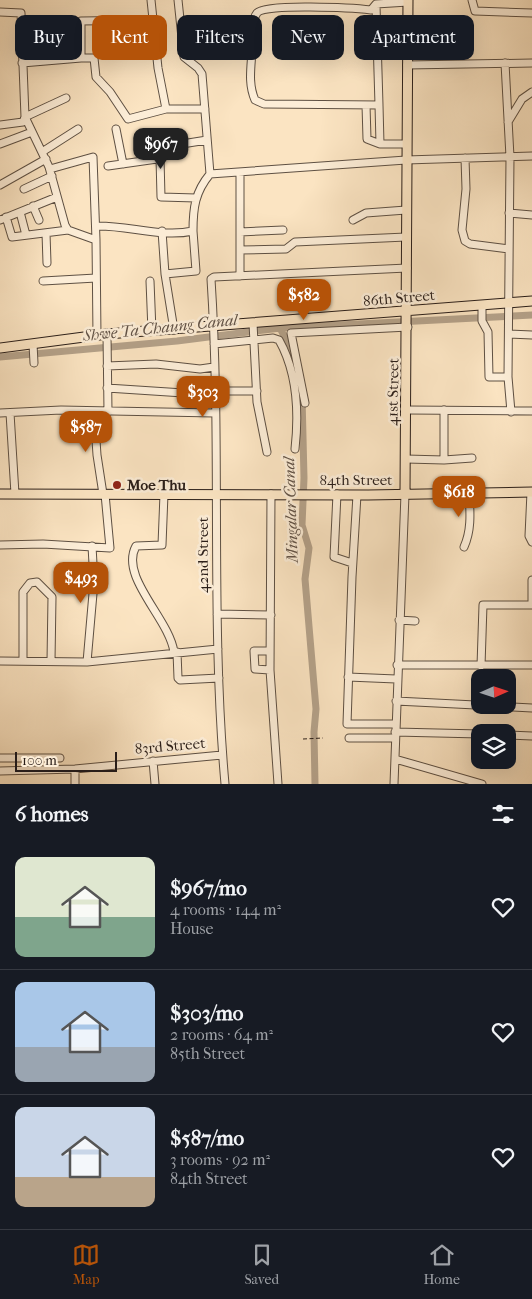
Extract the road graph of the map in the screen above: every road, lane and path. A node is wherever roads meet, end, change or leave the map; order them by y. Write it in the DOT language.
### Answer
graph roads {
  1 [pos="151,0"];
  2 [pos="178,0"];
  3 [pos="472,0"];
  4 [pos="408,1"];
  5 [pos="376,4"];
  6 [pos="0,12"];
  7 [pos="532,13"];
  8 [pos="152,15"];
  9 [pos="82,58"];
  10 [pos="57,60"];
  11 [pos="157,60"];
  12 [pos="22,63"];
  13 [pos="505,63"];
  14 [pos="532,63"];
  15 [pos="407,65"];
  16 [pos="532,92"];
  17 [pos="66,98"];
  18 [pos="366,105"];
  19 [pos="379,105"];
  20 [pos="166,108"];
  21 [pos="205,109"];
  22 [pos="25,117"];
  23 [pos="508,122"];
  24 [pos="0,125"];
  25 [pos="78,129"];
  26 [pos="116,129"];
  27 [pos="32,132"];
  28 [pos="207,140"];
  29 [pos="0,144"];
  30 [pos="380,144"];
  31 [pos="406,144"];
  32 [pos="44,155"];
  33 [pos="532,156"];
  34 [pos="510,157"];
  35 [pos="160,158"];
  36 [pos="465,158"];
  37 [pos="406,160"];
  38 [pos="123,164"];
  39 [pos="108,166"];
  40 [pos="240,172"];
  41 [pos="51,173"];
  42 [pos="210,174"];
  43 [pos="0,185"];
  44 [pos="24,189"];
  45 [pos="57,197"];
  46 [pos="196,198"];
  47 [pos="33,206"];
  48 [pos="406,210"];
  49 [pos="20,212"];
  50 [pos="509,213"];
  51 [pos="532,214"];
  52 [pos="3,218"];
  53 [pos="39,220"];
  54 [pos="353,220"];
  55 [pos="96,226"];
  56 [pos="68,230"];
  57 [pos="283,230"];
  58 [pos="162,231"];
  59 [pos="193,231"];
  60 [pos="240,232"];
  61 [pos="46,233"];
  62 [pos="26,235"];
  63 [pos="406,237"];
  64 [pos="96,240"];
  65 [pos="509,249"];
  66 [pos="240,250"];
  67 [pos="47,263"];
  68 [pos="407,268"];
  69 [pos="165,274"];
  70 [pos="240,276"];
  71 [pos="96,278"];
  72 [pos="43,280"];
  73 [pos="150,281"];
  74 [pos="532,301"];
  75 [pos="508,306"];
  76 [pos="482,309"];
  77 [pos="408,312"];
  78 [pos="254,326"];
  79 [pos="408,326"];
  80 [pos="214,329"];
  81 [pos="174,330"];
  82 [pos="152,332"];
  83 [pos="509,334"];
  84 [pos="532,335"];
  85 [pos="97,336"];
  86 [pos="106,338"];
  87 [pos="254,339"];
  88 [pos="214,343"];
  89 [pos="0,348"];
  90 [pos="107,366"];
  91 [pos="214,367"];
  92 [pos="508,377"];
  93 [pos="108,388"];
  94 [pos="257,390"];
  95 [pos="214,393"];
  96 [pos="305,403"];
  97 [pos="407,410"];
  98 [pos="444,410"];
  99 [pos="94,411"];
  100 [pos="532,411"];
  101 [pos="108,412"];
  102 [pos="511,412"];
  103 [pos="0,413"];
  104 [pos="10,413"];
  105 [pos="214,414"];
  106 [pos="295,449"];
  107 [pos="267,452"];
  108 [pos="472,458"];
  109 [pos="406,459"];
  110 [pos="444,460"];
  111 [pos="469,492"];
  112 [pos="532,492"];
  113 [pos="0,494"];
  114 [pos="15,494"];
  115 [pos="104,494"];
  116 [pos="164,494"];
  117 [pos="217,494"];
  118 [pos="271,494"];
  119 [pos="336,494"];
  120 [pos="405,494"];
  121 [pos="357,495"];
  122 [pos="531,539"];
  123 [pos="0,545"];
  124 [pos="92,546"];
  125 [pos="464,547"];
  126 [pos="352,563"];
  127 [pos="532,580"];
  128 [pos="532,605"];
  129 [pos="217,614"];
  130 [pos="271,615"];
  131 [pos="399,620"];
  132 [pos="415,621"];
  133 [pos="218,649"];
  134 [pos="270,651"];
  135 [pos="175,652"];
  136 [pos="0,661"];
  137 [pos="23,661"];
  138 [pos="52,661"];
  139 [pos="87,662"];
  140 [pos="397,665"];
  141 [pos="532,665"];
  142 [pos="481,666"];
  143 [pos="270,670"];
  144 [pos="348,676"];
  145 [pos="219,678"];
  146 [pos="396,679"];
  147 [pos="396,700"];
  148 [pos="532,708"];
  149 [pos="395,731"];
  150 [pos="471,734"];
  151 [pos="516,735"];
  152 [pos="532,736"];
  153 [pos="324,738"];
  154 [pos="349,738"];
  155 [pos="303,739"];
  156 [pos="222,755"];
  157 [pos="0,758"];
  158 [pos="60,758"];
  159 [pos="395,759"];
  160 [pos="154,761"];
  161 [pos="75,769"];
  162 [pos="0,772"];
  163 [pos="75,784"];
  164 [pos="155,784"];
  165 [pos="225,784"];
  166 [pos="278,784"];
  167 [pos="394,784"];
  168 [pos="482,784"];
  1 -- 8 [label="street"];
  2 -- 21 [label="street"];
  3 -- 7 [label="street"];
  4 -- 5 [label="street"];
  4 -- 15 [label="main road, 41st Street"];
  5 -- 18 [label="street"];
  5 -- 19 [label="street"];
  6 -- 12 [label="street"];
  9 -- 20 [label="street"];
  10 -- 12 [label="street"];
  11 -- 20 [label="street"];
  12 -- 22 [label="street"];
  13 -- 14 [label="street"];
  13 -- 15 [label="street"];
  13 -- 23 [label="street"];
  15 -- 31 [label="main road, 41st Street"];
  16 -- 23 [label="street"];
  17 -- 22 [label="street"];
  18 -- 19 [label="street"];
  18 -- 30 [label="street"];
  19 -- 30 [label="street"];
  20 -- 21 [label="street"];
  21 -- 28 [label="street"];
  22 -- 24 [label="street"];
  22 -- 27 [label="street"];
  23 -- 34 [label="street"];
  25 -- 32 [label="street"];
  26 -- 38 [label="street"];
  27 -- 29 [label="street"];
  27 -- 32 [label="street"];
  28 -- 35 [label="street"];
  28 -- 42 [label="street"];
  30 -- 31 [label="street"];
  31 -- 37 [label="main road, 41st Street"];
  32 -- 41 [label="street"];
  32 -- 43 [label="street"];
  33 -- 34 [label="street"];
  34 -- 36 [label="street"];
  34 -- 50 [label="street"];
  35 -- 38 [label="street"];
  35 -- 46 [label="street"];
  36 -- 37 [label="street"];
  36 -- 65 [label="street"];
  37 -- 40 [label="street"];
  37 -- 48 [label="main road, 41st Street"];
  38 -- 39 [label="street"];
  40 -- 42 [label="street"];
  40 -- 60 [label="street"];
  41 -- 44 [label="street"];
  41 -- 45 [label="street"];
  41 -- 55 [label="street"];
  42 -- 46 [label="street"];
  45 -- 47 [label="street"];
  45 -- 56 [label="street"];
  46 -- 59 [label="street"];
  47 -- 49 [label="street"];
  47 -- 53 [label="street"];
  48 -- 54 [label="street"];
  48 -- 63 [label="main road, 41st Street"];
  49 -- 52 [label="street"];
  49 -- 62 [label="street"];
  50 -- 51 [label="street"];
  50 -- 65 [label="street"];
  52 -- 62 [label="street"];
  55 -- 58 [label="street"];
  55 -- 64 [label="street"];
  56 -- 61 [label="street"];
  56 -- 64 [label="street"];
  57 -- 60 [label="street"];
  58 -- 59 [label="street"];
  58 -- 69 [label="street"];
  59 -- 69 [label="street"];
  60 -- 66 [label="street"];
  61 -- 62 [label="street"];
  61 -- 67 [label="street"];
  63 -- 66 [label="street"];
  63 -- 68 [label="main road, 41st Street"];
  64 -- 71 [label="street"];
  65 -- 75 [label="street"];
  66 -- 70 [label="street"];
  68 -- 70 [label="street"];
  68 -- 77 [label="main road, 41st Street"];
  69 -- 81 [label="street"];
  70 -- 80 [label="street, 42nd Street"];
  71 -- 72 [label="street"];
  71 -- 85 [label="street"];
  73 -- 82 [label="street"];
  74 -- 75 [label="main road, 86th Street"];
  75 -- 76 [label="main road, 86th Street"];
  75 -- 83 [label="street"];
  76 -- 77 [label="main road, 86th Street"];
  76 -- 92 [label="street"];
  77 -- 78 [label="main road, 86th Street"];
  77 -- 79 [label="main road, 41st Street"];
  78 -- 80 [label="main road, 86th Street"];
  78 -- 87 [label="street"];
  79 -- 96 [label="street"];
  79 -- 97 [label="main road, 41st Street"];
  80 -- 81 [label="main road, 86th Street"];
  80 -- 88 [label="street, 42nd Street"];
  81 -- 82 [label="main road, 86th Street"];
  82 -- 86 [label="main road, 86th Street"];
  83 -- 84 [label="street"];
  83 -- 92 [label="street"];
  85 -- 86 [label="main road, 86th Street"];
  85 -- 89 [label="main road, 86th Street"];
  86 -- 90 [label="street"];
  87 -- 88 [label="street"];
  87 -- 94 [label="street"];
  87 -- 106 [label="street"];
  88 -- 91 [label="street, 42nd Street"];
  90 -- 91 [label="street"];
  90 -- 93 [label="street"];
  91 -- 95 [label="street, 42nd Street"];
  92 -- 102 [label="street"];
  93 -- 95 [label="street"];
  93 -- 101 [label="street"];
  94 -- 95 [label="street"];
  94 -- 107 [label="street"];
  95 -- 105 [label="street, 42nd Street"];
  97 -- 98 [label="street"];
  97 -- 109 [label="main road, 41st Street"];
  98 -- 102 [label="street"];
  98 -- 110 [label="street"];
  99 -- 101 [label="street"];
  99 -- 104 [label="street"];
  99 -- 115 [label="street"];
  100 -- 102 [label="street"];
  101 -- 105 [label="street"];
  103 -- 104 [label="street"];
  104 -- 114 [label="street"];
  105 -- 117 [label="street, 42nd Street"];
  108 -- 110 [label="street"];
  109 -- 110 [label="street"];
  109 -- 120 [label="main road, 41st Street"];
  111 -- 112 [label="main road, 84th Street"];
  111 -- 120 [label="main road, 84th Street"];
  111 -- 125 [label="street"];
  112 -- 122 [label="street"];
  113 -- 114 [label="main road, 84th Street"];
  114 -- 115 [label="main road, 84th Street"];
  115 -- 116 [label="main road, 84th Street"];
  115 -- 124 [label="street"];
  116 -- 117 [label="main road, 84th Street"];
  116 -- 135 [label="street"];
  117 -- 118 [label="main road, 84th Street"];
  117 -- 129 [label="street, 42nd Street"];
  118 -- 119 [label="main road, 84th Street"];
  118 -- 130 [label="street"];
  119 -- 121 [label="main road, 84th Street"];
  119 -- 126 [label="street"];
  120 -- 121 [label="main road, 84th Street"];
  120 -- 131 [label="street, 41st Street"];
  121 -- 126 [label="street"];
  123 -- 124 [label="street"];
  124 -- 139 [label="street"];
  126 -- 144 [label="street"];
  127 -- 128 [label="street"];
  128 -- 142 [label="street"];
  129 -- 130 [label="street"];
  129 -- 133 [label="street, 42nd Street"];
  130 -- 134 [label="street"];
  131 -- 132 [label="street"];
  131 -- 140 [label="street, 41st Street"];
  133 -- 135 [label="street"];
  133 -- 145 [label="street, 42nd Street"];
  134 -- 143 [label="street"];
  134 -- 143 [label="street"];
  135 -- 139 [label="street"];
  135 -- 145 [label="street"];
  136 -- 137 [label="street"];
  137 -- 138 [label="street"];
  137 -- 138 [label="street"];
  138 -- 139 [label="street"];
  140 -- 142 [label="street"];
  140 -- 146 [label="street, 41st Street"];
  141 -- 142 [label="street"];
  143 -- 166 [label="street"];
  144 -- 146 [label="street"];
  144 -- 149 [label="street"];
  145 -- 156 [label="street, 42nd Street"];
  146 -- 147 [label="street, 41st Street"];
  147 -- 148 [label="street"];
  147 -- 149 [label="street, 41st Street"];
  149 -- 150 [label="street"];
  149 -- 154 [label="street"];
  149 -- 159 [label="street, 41st Street"];
  151 -- 152 [label="street"];
  153 -- 155 [label="path"];
  156 -- 160 [label="street, 83rd Street"];
  156 -- 165 [label="street, 42nd Street"];
  157 -- 158 [label="street"];
  159 -- 167 [label="street, 41st Street"];
  159 -- 168 [label="street"];
  160 -- 161 [label="street, 83rd Street"];
  160 -- 164 [label="street"];
  161 -- 162 [label="street, 83rd Street"];
  161 -- 163 [label="street"];
}
